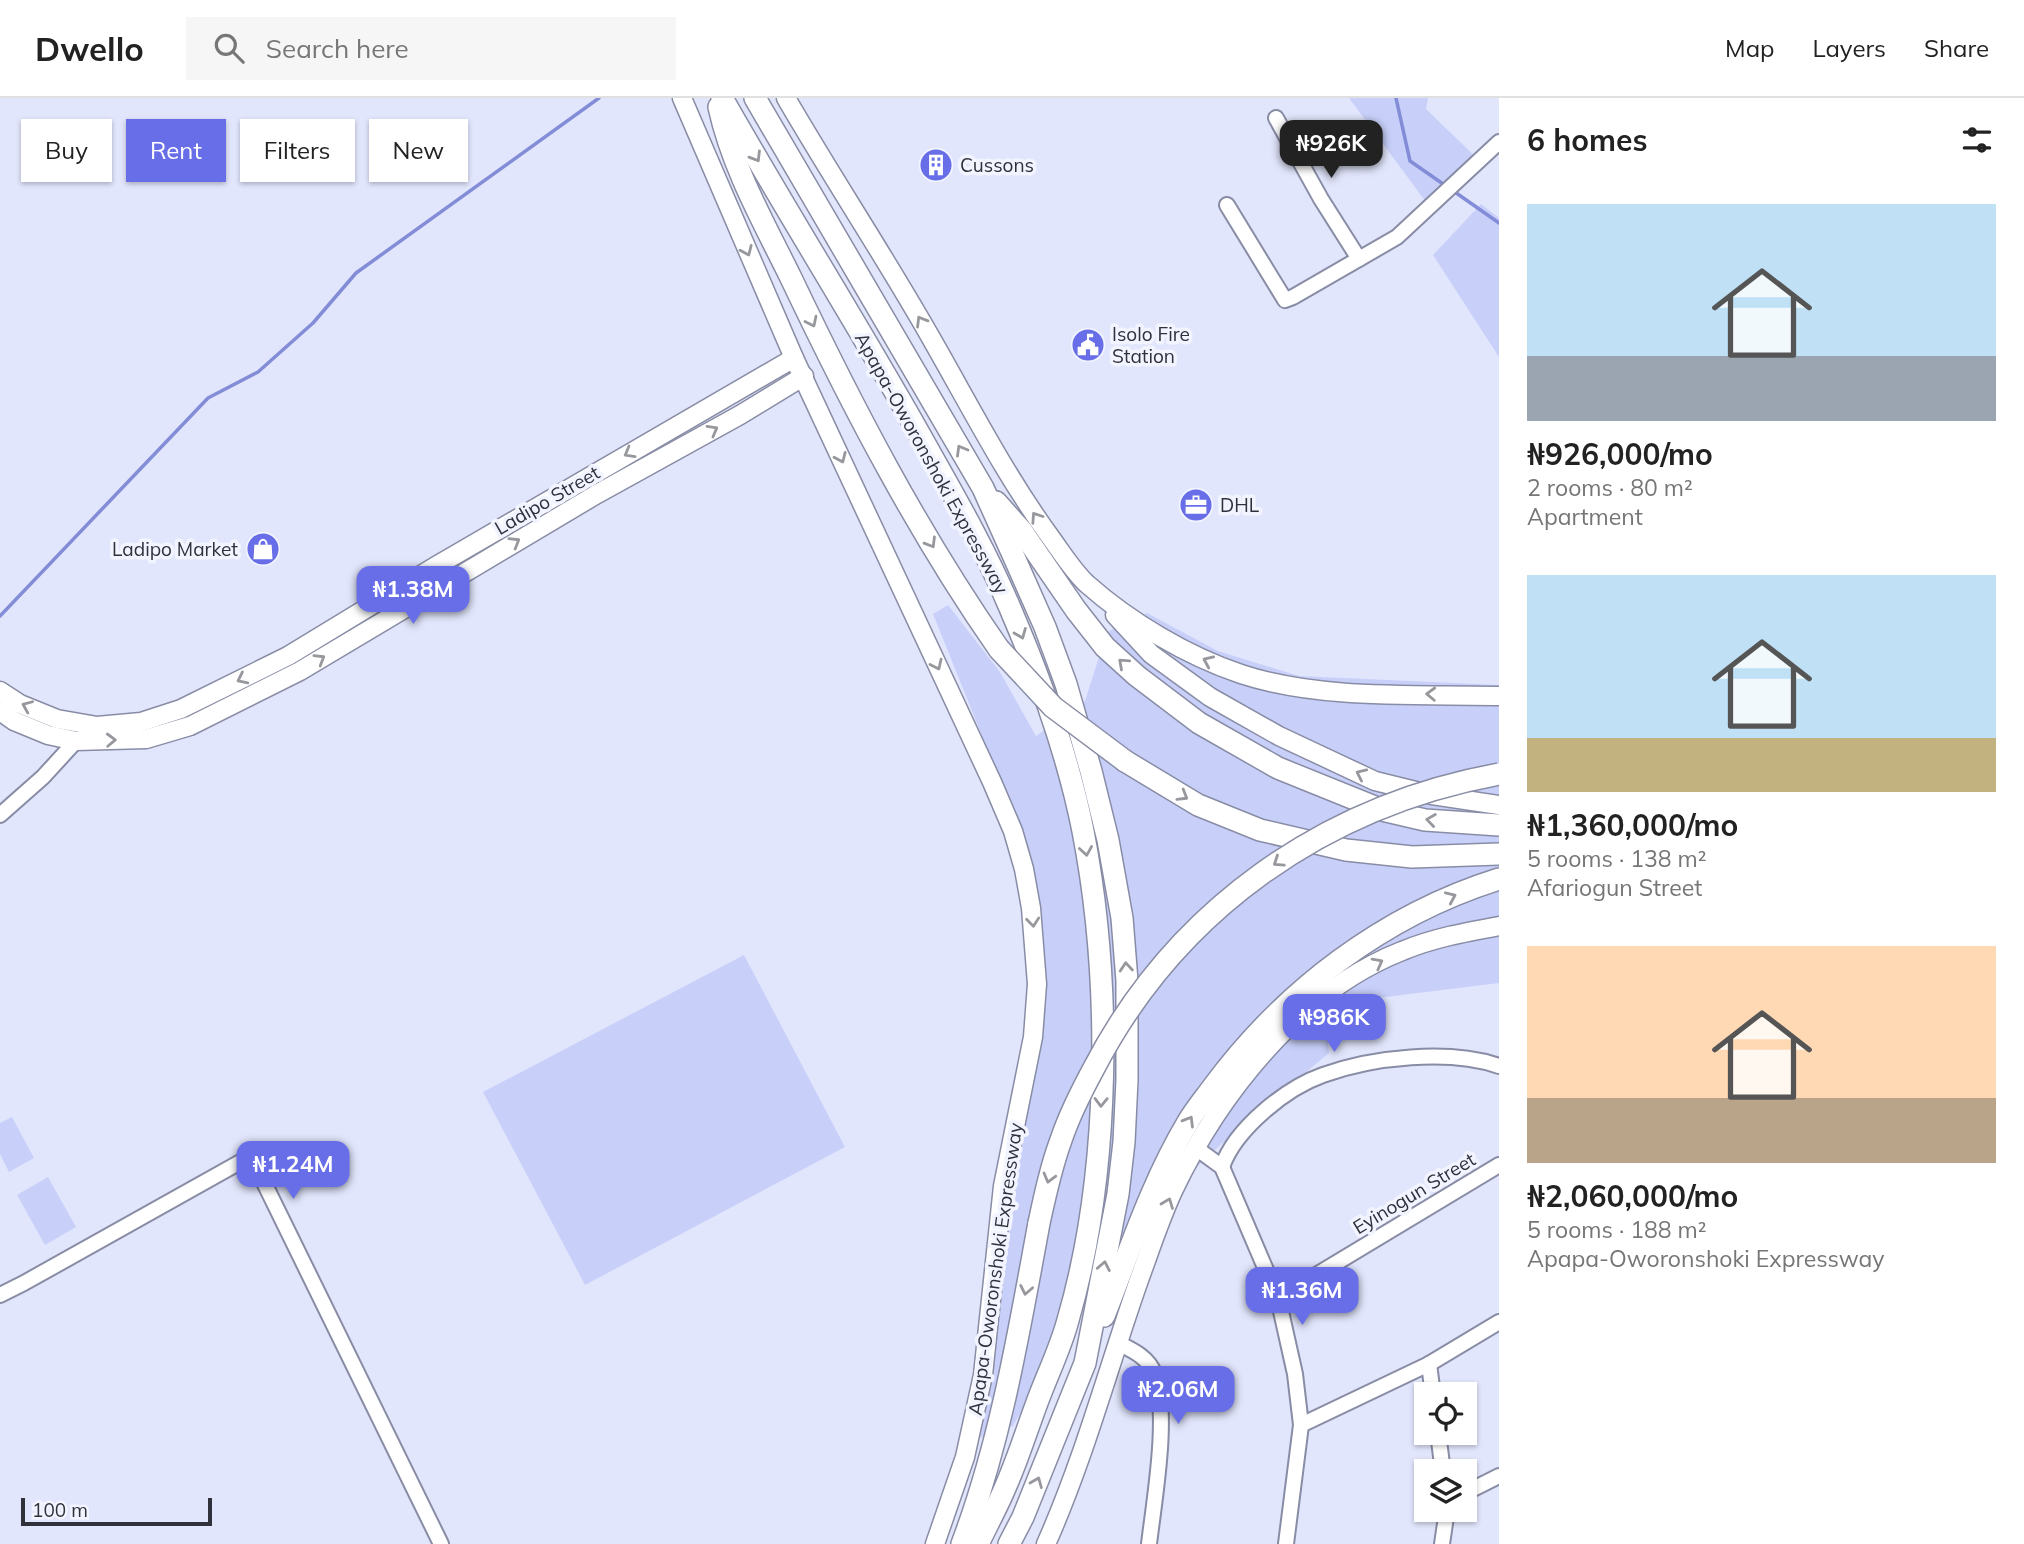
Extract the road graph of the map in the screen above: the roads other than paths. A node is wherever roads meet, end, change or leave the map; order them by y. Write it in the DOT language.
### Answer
graph roads {
  1 [pos="682,98"];
  2 [pos="716,98"];
  3 [pos="722,98"];
  4 [pos="755,98"];
  5 [pos="786,98"];
  6 [pos="1276,118"];
  7 [pos="1499,142"];
  8 [pos="1227,205"];
  9 [pos="1359,259"];
  10 [pos="794,358"];
  11 [pos="804,376"];
  12 [pos="983,488"];
  13 [pos="1086,583"];
  14 [pos="0,691"];
  15 [pos="1499,696"];
  16 [pos="0,711"];
  17 [pos="76,741"];
  18 [pos="1499,774"];
  19 [pos="1499,805"];
  20 [pos="0,815"];
  21 [pos="1499,825"];
  22 [pos="1499,854"];
  23 [pos="1499,879"];
  24 [pos="1499,926"];
  25 [pos="1499,1066"];
  26 [pos="1196,1147"];
  27 [pos="1499,1165"];
  28 [pos="1222,1167"];
  29 [pos="0,1294"];
  30 [pos="1278,1298"];
  31 [pos="1499,1322"];
  32 [pos="1118,1343"];
  33 [pos="1086,1363"];
  34 [pos="1429,1364"];
  35 [pos="1431,1382"];
  36 [pos="1301,1425"];
  37 [pos="1499,1476"];
  38 [pos="1477,1487"];
  39 [pos="1445,1522"];
  40 [pos="441,1544"];
  41 [pos="935,1544"];
  42 [pos="962,1544"];
  43 [pos="978,1544"];
  44 [pos="1009,1544"];
  45 [pos="1046,1544"];
  46 [pos="1149,1544"];
  47 [pos="1286,1544"];
  48 [pos="1442,1544"];
  1 -- 10 [label="main road, Apapa-Oworonshoki Expressway, one-way"];
  2 -- 22 [label="highway, one-way, bridge"];
  3 -- 43 [label="highway, Apapa-Oworonshoki Expressway, one-way"];
  12 -- 4 [label="highway, Apapa-Oworonshoki Expressway, one-way"];
  13 -- 5 [label="main road, one-way"];
  6 -- 9 [label="street"];
  7 -- 9 [label="street"];
  8 -- 9 [label="street"];
  10 -- 11 [label="main road, Apapa-Oworonshoki Expressway"];
  10 -- 14 [label="main road, Ladipo Street, one-way"];
  17 -- 11 [label="main road, Ladipo Street, one-way"];
  11 -- 41 [label="main road, Apapa-Oworonshoki Expressway, one-way"];
  21 -- 12 [label="highway, one-way"];
  33 -- 12 [label="highway, Apapa-Oworonshoki Expressway, one-way"];
  15 -- 13 [label="main road, one-way"];
  19 -- 13 [label="main road, one-way"];
  16 -- 17 [label="main road, Ladipo Street"];
  17 -- 20 [label="street"];
  18 -- 42 [label="highway, one-way, bridge"];
  33 -- 23 [label="highway, one-way"];
  26 -- 24 [label="main road, one-way"];
  25 -- 28 [label="street"];
  26 -- 28 [label="street"];
  32 -- 26 [label="main road, one-way"];
  27 -- 30 [label="street, Eyinogun Street"];
  28 -- 30 [label="street"];
  29 -- 40 [label="street"];
  30 -- 36 [label="street"];
  31 -- 34 [label="street"];
  32 -- 45 [label="main road"];
  32 -- 46 [label="street"];
  44 -- 33 [label="highway, Apapa-Oworonshoki Expressway, one-way"];
  34 -- 35 [label="street"];
  34 -- 36 [label="street"];
  36 -- 47 [label="street"];
  37 -- 38 [label="street"];
  39 -- 48 [label="street"];
}
